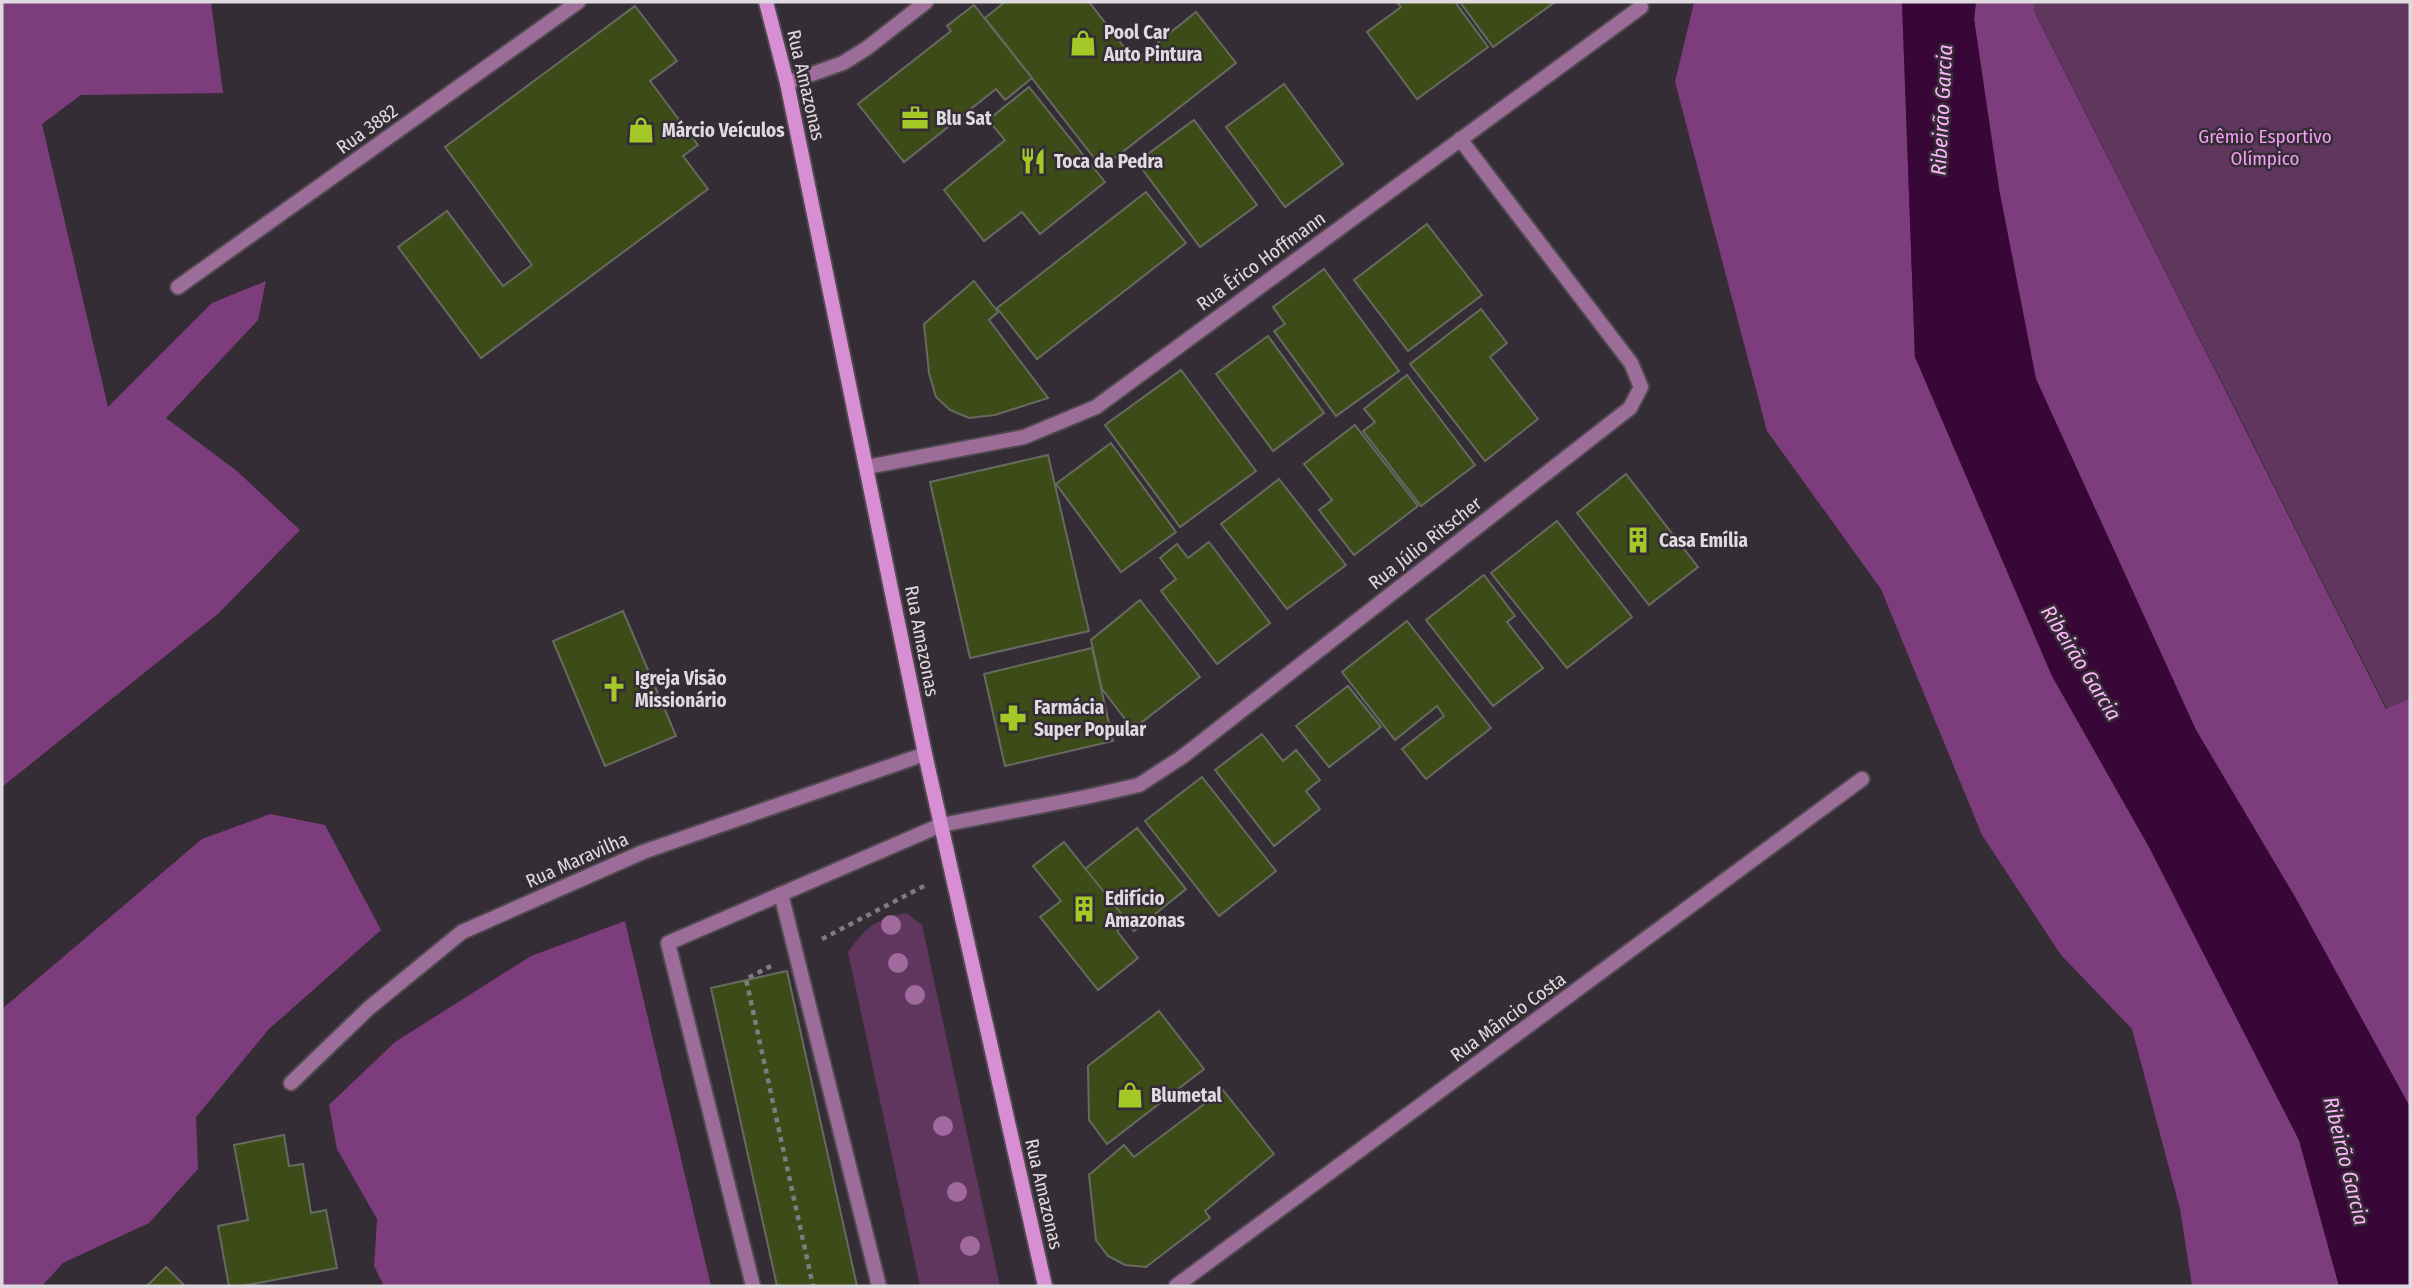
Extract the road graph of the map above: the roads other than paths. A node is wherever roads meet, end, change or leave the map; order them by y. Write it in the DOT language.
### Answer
graph roads {
  1 [pos="578,2"];
  2 [pos="766,2"];
  3 [pos="926,2"];
  4 [pos="1641,7"];
  5 [pos="787,83"];
  6 [pos="1460,139"];
  7 [pos="178,287"];
  8 [pos="867,467"];
  9 [pos="925,754"];
  10 [pos="1862,779"];
  11 [pos="941,825"];
  12 [pos="781,894"];
  13 [pos="291,1083"];
  14 [pos="753,1286"];
  15 [pos="879,1286"];
  16 [pos="1045,1286"];
  17 [pos="1176,1286"];
  1 -- 7 [label="street, Rua 3882"];
  2 -- 5 [label="main road, Rua Amazonas"];
  3 -- 5 [label="street"];
  4 -- 6 [label="street, Rua Érico Hoffmann"];
  5 -- 8 [label="main road, Rua Amazonas"];
  6 -- 8 [label="street, Rua Érico Hoffmann"];
  6 -- 11 [label="street, Rua Júlio Ritscher"];
  8 -- 9 [label="main road, Rua Amazonas"];
  9 -- 11 [label="main road, Rua Amazonas"];
  9 -- 13 [label="street, Rua Maravilha"];
  10 -- 17 [label="street, Rua Mâncio Costa"];
  11 -- 12 [label="street"];
  11 -- 16 [label="main road, Rua Amazonas"];
  12 -- 14 [label="street"];
  12 -- 15 [label="street"];
}
